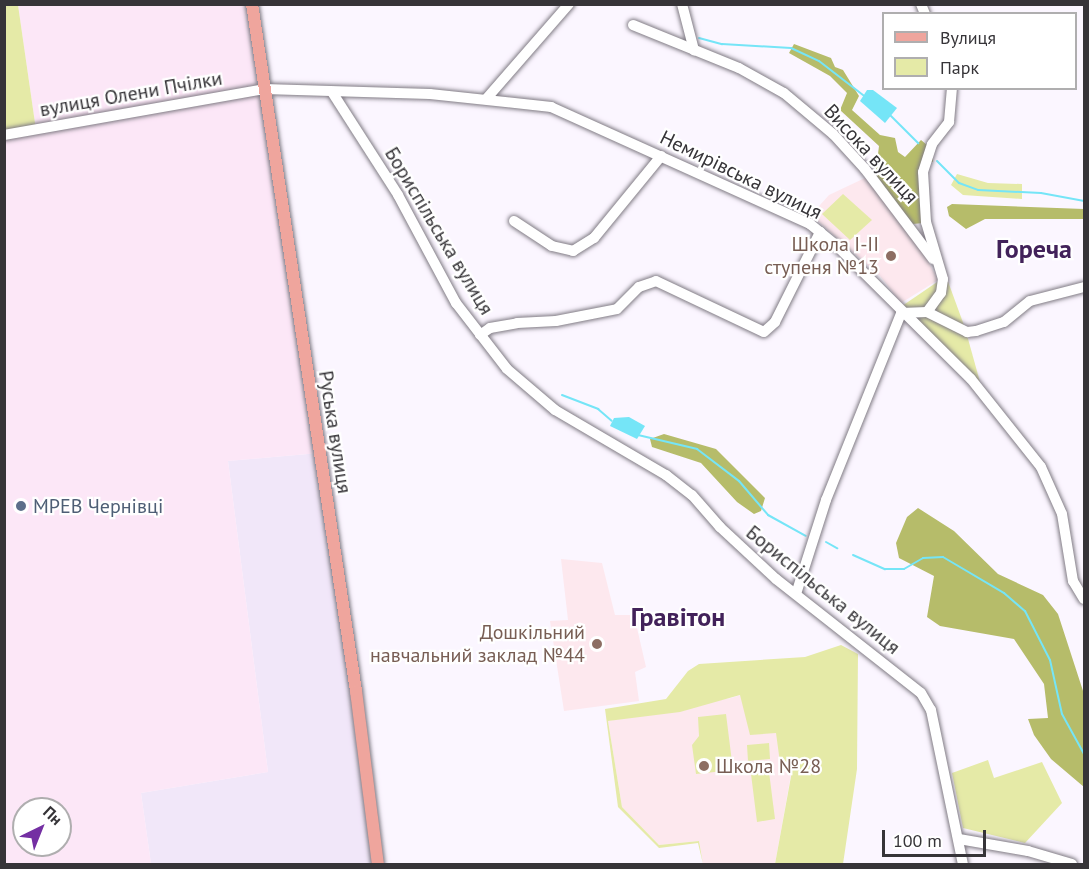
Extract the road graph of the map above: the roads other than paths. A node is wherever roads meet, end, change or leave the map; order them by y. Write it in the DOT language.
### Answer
graph roads {
  1 [pos="252,4"];
  2 [pos="569,4"];
  3 [pos="682,4"];
  4 [pos="557,10"];
  5 [pos="633,25"];
  6 [pos="693,51"];
  7 [pos="264,89"];
  8 [pos="952,90"];
  9 [pos="332,92"];
  10 [pos="487,98"];
  11 [pos="4,135"];
  12 [pos="661,156"];
  13 [pos="514,221"];
  14 [pos="820,232"];
  15 [pos="940,269"];
  16 [pos="1084,287"];
  17 [pos="927,312"];
  18 [pos="902,313"];
  19 [pos="480,335"];
  20 [pos="796,594"];
  21 [pos="1084,599"];
  22 [pos="959,839"];
  23 [pos="378,864"];
  24 [pos="963,864"];
  25 [pos="1072,864"];
  1 -- 7 [label="main road, Руська вулиця"];
  2 -- 4 [label="street"];
  3 -- 6 [label="street"];
  4 -- 10 [label="street"];
  5 -- 6 [label="street, Висока вулиця"];
  6 -- 15 [label="street, Висока вулиця"];
  7 -- 9 [label="street, Немирівська вулиця"];
  7 -- 11 [label="street, вулиця Олени Пчілки"];
  7 -- 23 [label="main road, Руська вулиця"];
  8 -- 15 [label="street"];
  9 -- 10 [label="street, Немирівська вулиця"];
  9 -- 19 [label="street, Бориспільська вулиця"];
  10 -- 12 [label="street, Немирівська вулиця"];
  12 -- 13 [label="street"];
  12 -- 14 [label="street, Немирівська вулиця"];
  14 -- 18 [label="street, Немирівська вулиця"];
  14 -- 19 [label="street"];
  15 -- 17 [label="street"];
  16 -- 17 [label="street"];
  17 -- 18 [label="street"];
  18 -- 20 [label="street"];
  18 -- 21 [label="street, Немирівська вулиця"];
  19 -- 20 [label="street, Бориспільська вулиця"];
  20 -- 22 [label="street, Бориспільська вулиця"];
  22 -- 24 [label="street, Бориспільська вулиця"];
  22 -- 25 [label="street"];
}
